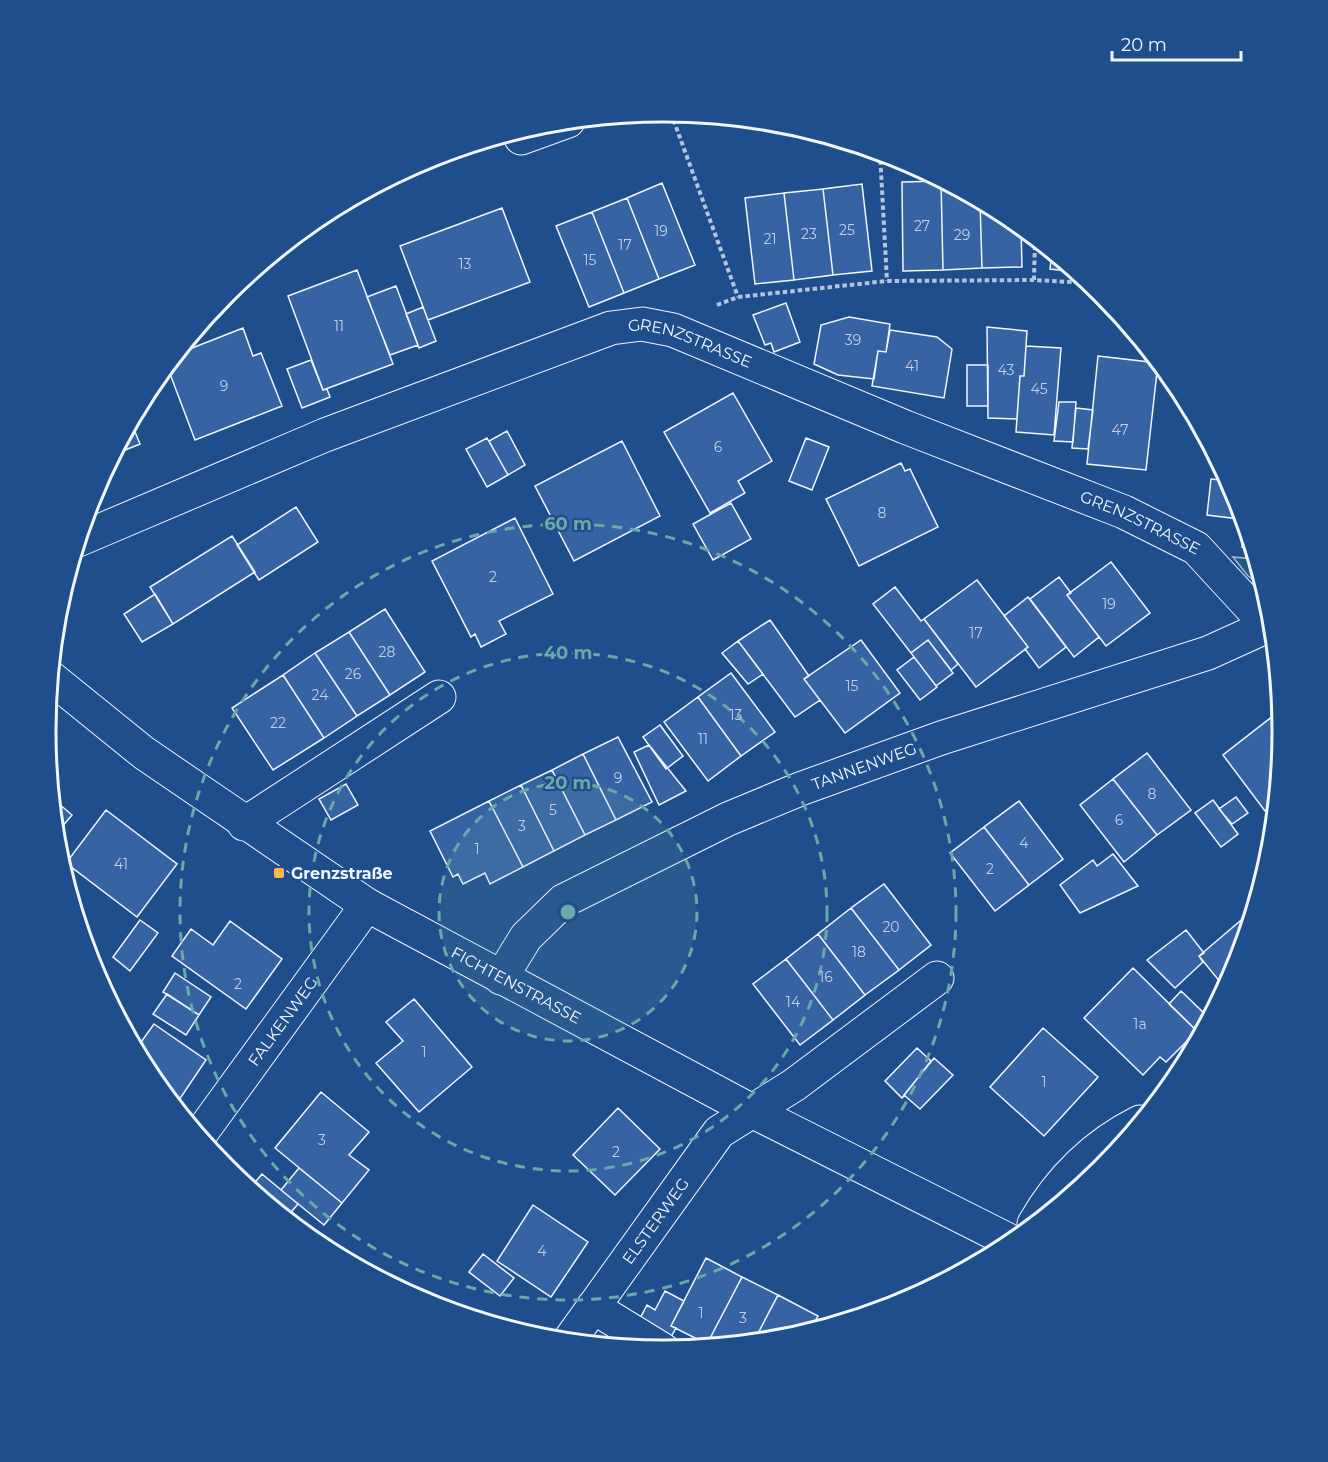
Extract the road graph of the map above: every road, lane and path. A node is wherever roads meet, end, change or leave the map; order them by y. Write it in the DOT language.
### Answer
graph roads {
  1 [pos="674,123"];
  2 [pos="881,163"];
  3 [pos="1035,249"];
  4 [pos="1034,280"];
  5 [pos="887,281"];
  6 [pos="1074,282"];
  7 [pos="738,297"];
  8 [pos="673,330"];
  9 [pos="88,536"];
  10 [pos="1262,616"];
  11 [pos="1263,628"];
  12 [pos="58,683"];
  13 [pos="439,697"];
  14 [pos="244,824"];
  15 [pos="368,905"];
  16 [pos="501,978"];
  17 [pos="937,978"];
  18 [pos="750,1110"];
  19 [pos="204,1129"];
  20 [pos="1115,1138"];
  21 [pos="1049,1201"];
  22 [pos="1002,1237"];
  23 [pos="593,1307"];
  24 [pos="575,1332"];
  25 [pos="645,1339"];
  1 -- 7 [label="path"];
  2 -- 5 [label="path"];
  3 -- 4 [label="path"];
  4 -- 5 [label="path"];
  4 -- 6 [label="path"];
  5 -- 7 [label="path"];
  7 -- 8 [label="path"];
  8 -- 9 [label="street, GRENZSTRASSE"];
  8 -- 10 [label="street, GRENZSTRASSE"];
  11 -- 16 [label="street, TANNENWEG"];
  12 -- 14 [label="street, FICHTENSTRASSE"];
  13 -- 14 [label="street"];
  14 -- 15 [label="street, FICHTENSTRASSE"];
  15 -- 16 [label="street, FICHTENSTRASSE"];
  15 -- 19 [label="street, FALKENWEG"];
  16 -- 18 [label="street, FICHTENSTRASSE"];
  17 -- 18 [label="street, ELSTERWEG"];
  18 -- 22 [label="street, FICHTENSTRASSE"];
  18 -- 23 [label="street, ELSTERWEG"];
  20 -- 21 [label="street"];
  23 -- 24 [label="street, ELSTERWEG"];
  23 -- 25 [label="street"];
}
